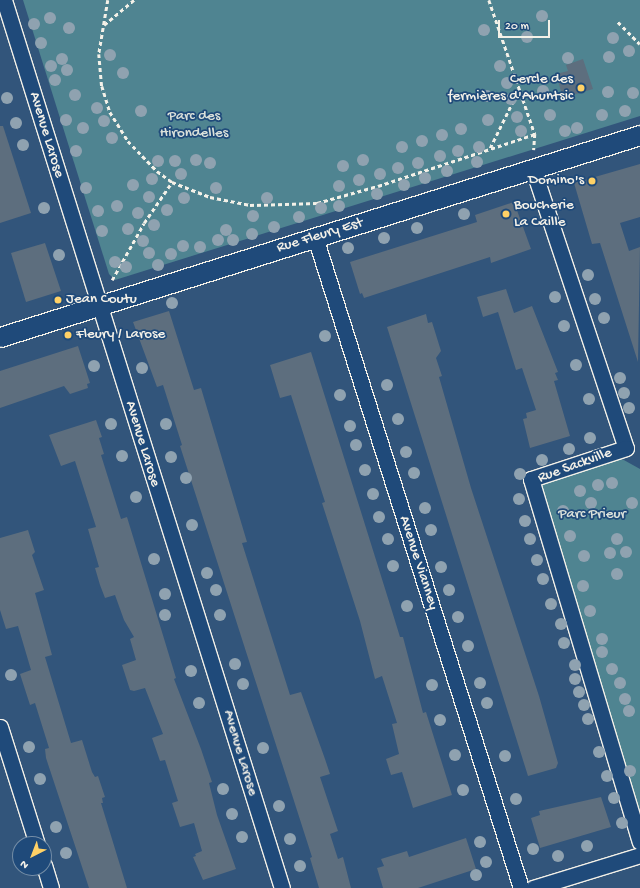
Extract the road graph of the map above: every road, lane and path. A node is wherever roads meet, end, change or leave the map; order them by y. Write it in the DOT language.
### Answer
graph roads {
  1 [pos="4,0"];
  2 [pos="108,0"];
  3 [pos="134,0"];
  4 [pos="489,0"];
  5 [pos="618,22"];
  6 [pos="104,25"];
  7 [pos="640,44"];
  8 [pos="520,89"];
  9 [pos="535,134"];
  10 [pos="640,135"];
  11 [pos="490,148"];
  12 [pos="533,169"];
  13 [pos="172,182"];
  14 [pos="315,237"];
  15 [pos="112,280"];
  16 [pos="99,305"];
  17 [pos="0,337"];
  18 [pos="0,727"];
  19 [pos="34,836"];
  20 [pos="640,842"];
  21 [pos="640,855"];
  22 [pos="47,876"];
  23 [pos="51,888"];
  24 [pos="282,888"];
  25 [pos="521,888"];
  26 [pos="533,888"];
  1 -- 16 [label="street, Avenue Larose"];
  2 -- 6 [label="path"];
  3 -- 6 [label="path"];
  4 -- 8 [label="path"];
  5 -- 7 [label="path"];
  6 -- 13 [label="path"];
  8 -- 9 [label="path"];
  8 -- 11 [label="path"];
  9 -- 11 [label="path"];
  9 -- 12 [label="path"];
  10 -- 12 [label="street, Rue Fleury Est"];
  11 -- 13 [label="path"];
  12 -- 14 [label="street, Rue Fleury Est"];
  12 -- 20 [label="street, Rue Sackville"];
  13 -- 15 [label="path"];
  14 -- 16 [label="street, Rue Fleury Est"];
  14 -- 25 [label="street, Avenue Vianney"];
  16 -- 17 [label="street, Rue Fleury Est"];
  16 -- 24 [label="street, Avenue Larose"];
  18 -- 19 [label="street"];
  21 -- 26 [label="street"];
  22 -- 23 [label="street"];
}
